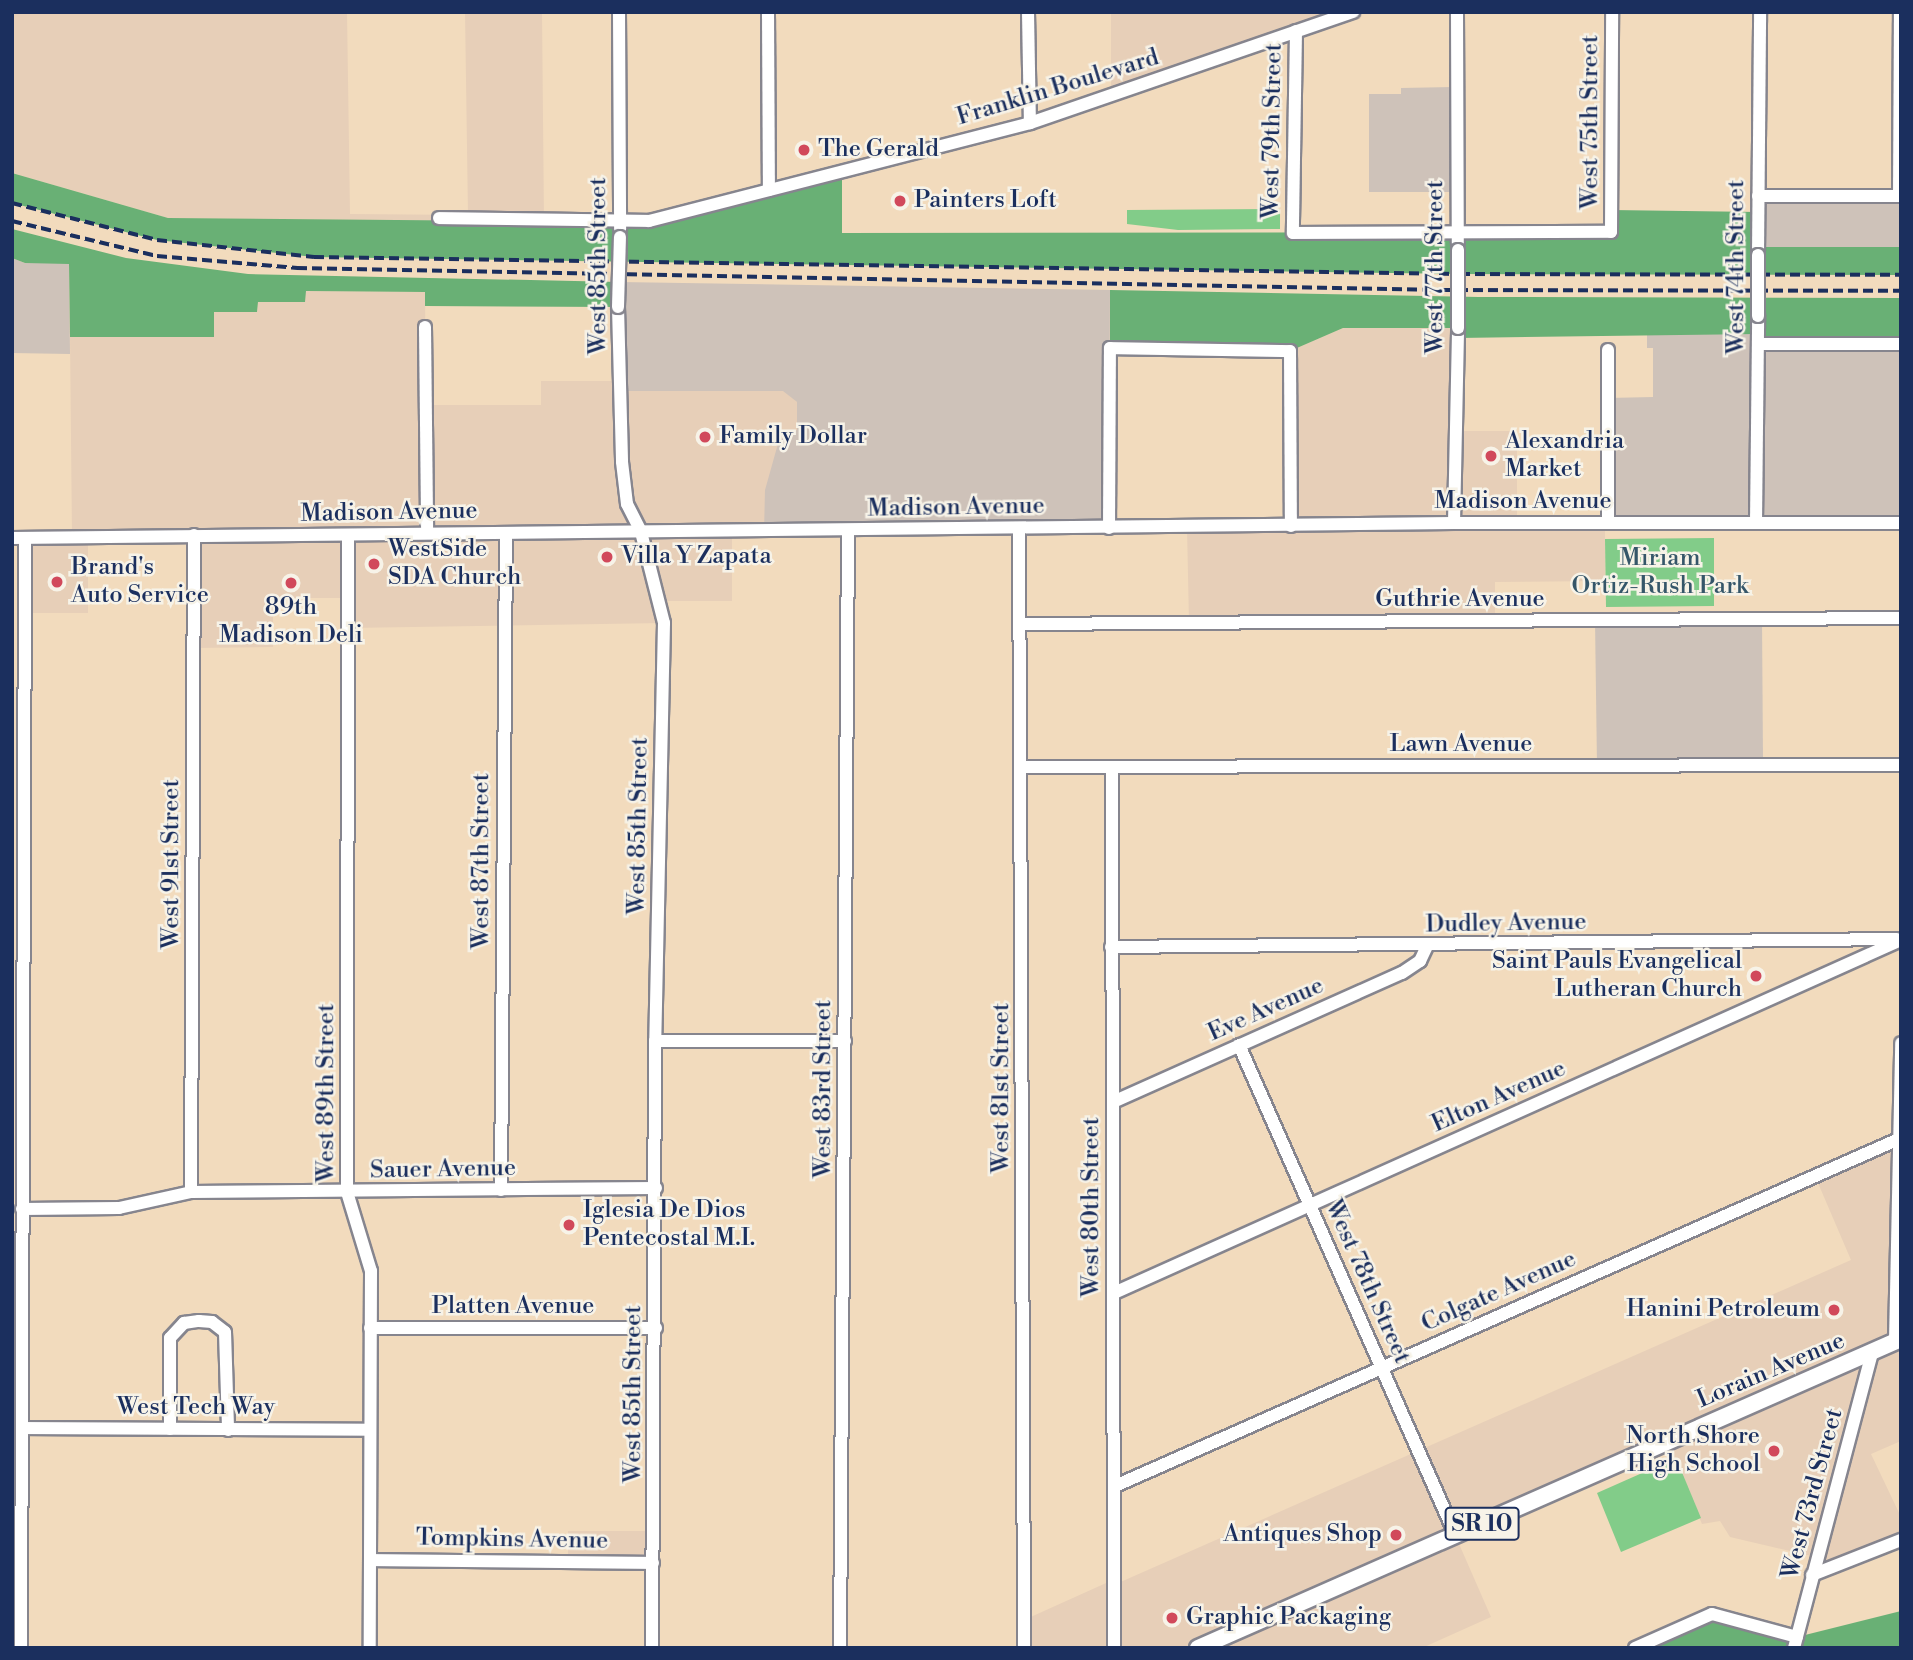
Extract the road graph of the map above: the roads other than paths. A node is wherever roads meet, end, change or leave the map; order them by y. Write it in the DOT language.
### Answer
graph roads {
  1 [pos="619,12"];
  2 [pos="768,12"];
  3 [pos="1028,12"];
  4 [pos="1353,12"];
  5 [pos="1457,12"];
  6 [pos="1612,12"];
  7 [pos="1760,12"];
  8 [pos="1900,12"];
  9 [pos="1296,31"];
  10 [pos="1030,122"];
  11 [pos="769,190"];
  12 [pos="1758,196"];
  13 [pos="1900,197"];
  14 [pos="439,218"];
  15 [pos="620,222"];
  16 [pos="1458,235"];
  17 [pos="425,327"];
  18 [pos="1758,344"];
  19 [pos="1901,344"];
  20 [pos="1608,350"];
  21 [pos="1454,523"];
  22 [pos="1608,523"];
  23 [pos="1756,523"];
  24 [pos="1901,523"];
  25 [pos="1291,526"];
  26 [pos="1109,527"];
  27 [pos="1019,528"];
  28 [pos="848,531"];
  29 [pos="641,532"];
  30 [pos="427,533"];
  31 [pos="506,533"];
  32 [pos="194,535"];
  33 [pos="348,535"];
  34 [pos="19,538"];
  35 [pos="1901,618"];
  36 [pos="1020,624"];
  37 [pos="1901,765"];
  38 [pos="1022,767"];
  39 [pos="1112,767"];
  40 [pos="1901,940"];
  41 [pos="1427,946"];
  42 [pos="1111,947"];
  43 [pos="655,1041"];
  44 [pos="845,1041"];
  45 [pos="1901,1043"];
  46 [pos="1239,1045"];
  47 [pos="1113,1102"];
  48 [pos="1900,1139"];
  49 [pos="656,1188"];
  50 [pos="501,1190"];
  51 [pos="191,1192"];
  52 [pos="347,1192"];
  53 [pos="1310,1205"];
  54 [pos="22,1209"];
  55 [pos="1114,1293"];
  56 [pos="370,1328"];
  57 [pos="656,1328"];
  58 [pos="1898,1340"];
  59 [pos="1872,1352"];
  60 [pos="1381,1367"];
  61 [pos="22,1428"];
  62 [pos="170,1429"];
  63 [pos="228,1430"];
  64 [pos="370,1430"];
  65 [pos="1115,1486"];
  66 [pos="1456,1536"];
  67 [pos="1901,1540"];
  68 [pos="370,1560"];
  69 [pos="653,1563"];
  70 [pos="1812,1575"];
  71 [pos="1795,1643"];
  72 [pos="21,1648"];
  73 [pos="370,1648"];
  74 [pos="652,1648"];
  75 [pos="841,1648"];
  76 [pos="1024,1648"];
  77 [pos="1114,1648"];
  78 [pos="1198,1648"];
  79 [pos="1635,1648"];
  1 -- 15 [label="street, West 85th Street"];
  2 -- 11 [label="street"];
  3 -- 10 [label="street"];
  4 -- 9 [label="street, Franklin Boulevard"];
  5 -- 16 [label="street, West 77th Street"];
  6 -- 16 [label="street, West 75th Street"];
  7 -- 12 [label="street, West 74th Street"];
  8 -- 13 [label="street"];
  9 -- 10 [label="street, Franklin Boulevard"];
  9 -- 16 [label="street, West 79th Street"];
  10 -- 11 [label="street, Franklin Boulevard"];
  11 -- 15 [label="street, Franklin Boulevard"];
  12 -- 13 [label="street"];
  12 -- 18 [label="street, West 74th Street, bridge"];
  14 -- 15 [label="street, Franklin Boulevard"];
  15 -- 29 [label="street, West 85th Street, bridge"];
  16 -- 21 [label="street, West 77th Street, bridge"];
  17 -- 30 [label="street"];
  18 -- 19 [label="street"];
  18 -- 23 [label="street, West 74th Street"];
  20 -- 22 [label="street"];
  21 -- 22 [label="street, Madison Avenue"];
  21 -- 25 [label="street, Madison Avenue"];
  22 -- 23 [label="street, Madison Avenue"];
  23 -- 24 [label="street, Madison Avenue"];
  25 -- 26 [label="street, Madison Avenue"];
  25 -- 26 [label="street"];
  26 -- 27 [label="street, Madison Avenue"];
  27 -- 28 [label="street, Madison Avenue"];
  27 -- 36 [label="street, West 81st Street"];
  28 -- 29 [label="street, Madison Avenue"];
  28 -- 44 [label="street, West 83rd Street"];
  29 -- 31 [label="street, Madison Avenue"];
  29 -- 43 [label="street, West 85th Street"];
  30 -- 31 [label="street, Madison Avenue"];
  30 -- 33 [label="street, Madison Avenue"];
  31 -- 50 [label="street, West 87th Street"];
  32 -- 33 [label="street, Madison Avenue"];
  32 -- 34 [label="street, Madison Avenue"];
  32 -- 51 [label="street, West 91st Street"];
  33 -- 52 [label="street, West 89th Street"];
  34 -- 54 [label="street"];
  35 -- 36 [label="street, Guthrie Avenue"];
  36 -- 38 [label="street, West 81st Street"];
  37 -- 39 [label="street, Lawn Avenue"];
  38 -- 39 [label="street, Lawn Avenue"];
  38 -- 76 [label="street, West 81st Street"];
  39 -- 42 [label="street, West 80th Street"];
  40 -- 41 [label="street, Dudley Avenue"];
  40 -- 53 [label="street, Elton Avenue"];
  41 -- 42 [label="street, Dudley Avenue"];
  41 -- 46 [label="street, Eve Avenue"];
  42 -- 47 [label="street, West 80th Street"];
  43 -- 44 [label="street"];
  43 -- 49 [label="street, West 85th Street"];
  44 -- 75 [label="street, West 83rd Street"];
  45 -- 48 [label="street"];
  46 -- 47 [label="street, Eve Avenue"];
  46 -- 53 [label="street, West 78th Street"];
  47 -- 55 [label="street, West 80th Street"];
  48 -- 58 [label="street"];
  48 -- 60 [label="street, Colgate Avenue"];
  49 -- 50 [label="street, Sauer Avenue"];
  49 -- 57 [label="street, West 85th Street"];
  50 -- 52 [label="street, Sauer Avenue"];
  51 -- 52 [label="street, Sauer Avenue"];
  51 -- 54 [label="street, Sauer Avenue"];
  52 -- 56 [label="street, West 89th Street"];
  53 -- 55 [label="street, Elton Avenue"];
  53 -- 60 [label="street, West 78th Street"];
  54 -- 61 [label="street"];
  55 -- 65 [label="street, West 80th Street"];
  56 -- 57 [label="street, Platten Avenue"];
  56 -- 64 [label="street, West 89th Street"];
  57 -- 69 [label="street, West 85th Street"];
  58 -- 59 [label="main road, Lorain Avenue / SR 10"];
  59 -- 66 [label="main road, Lorain Avenue / SR 10"];
  59 -- 70 [label="street, West 73rd Street"];
  60 -- 65 [label="street, Colgate Avenue"];
  60 -- 66 [label="street, West 78th Street"];
  61 -- 62 [label="street, West Tech Way"];
  61 -- 72 [label="street"];
  62 -- 63 [label="street, West Tech Way"];
  62 -- 63 [label="street"];
  63 -- 64 [label="street, West Tech Way"];
  64 -- 68 [label="street, West 89th Street"];
  65 -- 77 [label="street, West 80th Street"];
  66 -- 78 [label="main road, Lorain Avenue / SR 10"];
  67 -- 70 [label="street"];
  68 -- 69 [label="street, Tompkins Avenue"];
  68 -- 73 [label="street, West 89th Street"];
  69 -- 74 [label="street, West 85th Street"];
  70 -- 71 [label="street, West 73rd Street"];
  71 -- 79 [label="street"];
}
